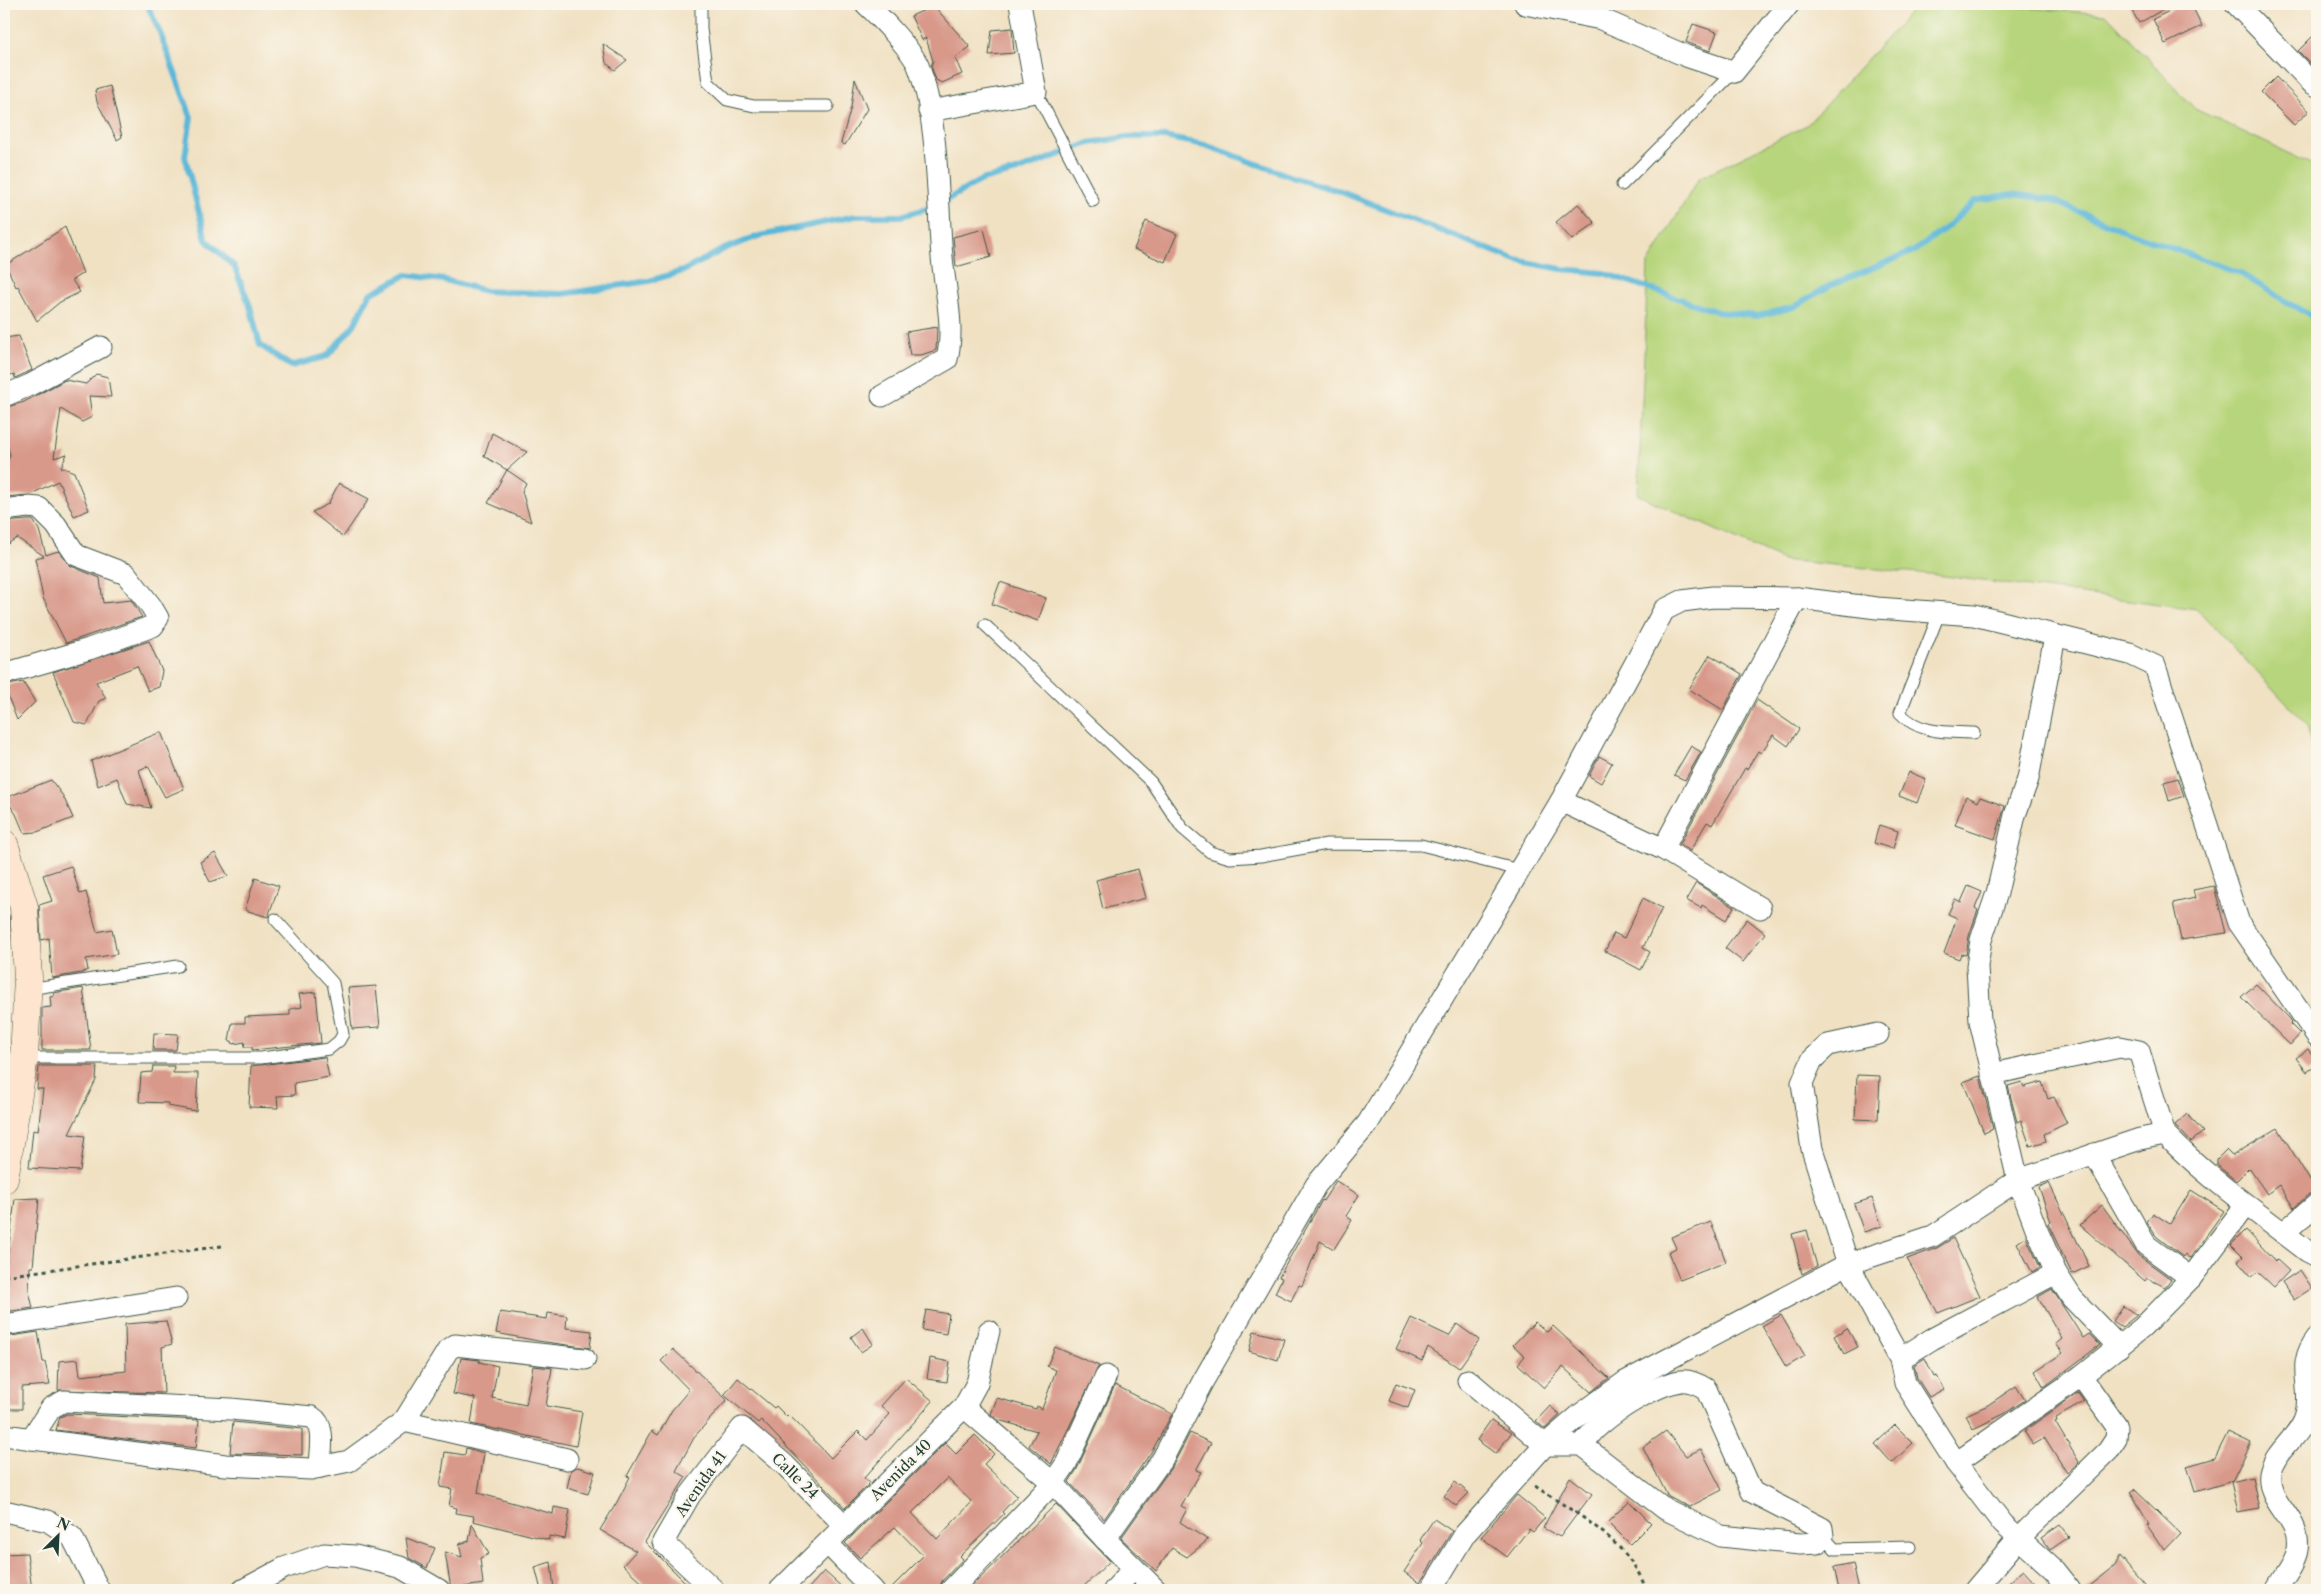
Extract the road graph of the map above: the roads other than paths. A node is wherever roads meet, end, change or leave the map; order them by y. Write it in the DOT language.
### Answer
graph roads {
  1 [pos="701,4"];
  2 [pos="866,4"];
  3 [pos="1020,4"];
  4 [pos="1525,4"];
  5 [pos="1789,4"];
  6 [pos="2236,4"];
  7 [pos="1607,12"];
  8 [pos="1734,72"];
  9 [pos="2317,86"];
  10 [pos="1036,92"];
  11 [pos="828,106"];
  12 [pos="929,111"];
  13 [pos="1622,185"];
  14 [pos="1093,201"];
  15 [pos="101,347"];
  16 [pos="4,396"];
  17 [pos="882,396"];
  18 [pos="4,510"];
  19 [pos="1797,598"];
  20 [pos="1939,614"];
  21 [pos="985,625"];
  22 [pos="2055,636"];
  23 [pos="4,674"];
  24 [pos="1974,734"];
  25 [pos="1561,801"];
  26 [pos="5,849"];
  27 [pos="1663,849"];
  28 [pos="1519,870"];
  29 [pos="1760,908"];
  30 [pos="275,919"];
  31 [pos="178,966"];
  32 [pos="28,989"];
  33 [pos="1878,1034"];
  34 [pos="2317,1036"];
  35 [pos="24,1058"];
  36 [pos="1992,1074"];
  37 [pos="2165,1134"];
  38 [pos="6,1151"];
  39 [pos="2094,1154"];
  40 [pos="4,1179"];
  41 [pos="2018,1180"];
  42 [pos="2317,1204"];
  43 [pos="2245,1206"];
  44 [pos="2283,1233"];
  45 [pos="2317,1256"];
  46 [pos="1848,1264"];
  47 [pos="2056,1273"];
  48 [pos="2191,1278"];
  49 [pos="176,1298"];
  50 [pos="4,1325"];
  51 [pos="990,1331"];
  52 [pos="2317,1338"];
  53 [pos="2119,1347"];
  54 [pos="585,1359"];
  55 [pos="1900,1359"];
  56 [pos="1106,1376"];
  57 [pos="2081,1376"];
  58 [pos="1468,1380"];
  59 [pos="964,1407"];
  60 [pos="404,1421"];
  61 [pos="742,1428"];
  62 [pos="4,1435"];
  63 [pos="32,1439"];
  64 [pos="1545,1445"];
  65 [pos="1582,1445"];
  66 [pos="567,1459"];
  67 [pos="1956,1464"];
  68 [pos="320,1467"];
  69 [pos="1053,1483"];
  70 [pos="4,1512"];
  71 [pos="845,1526"];
  72 [pos="1823,1536"];
  73 [pos="2019,1538"];
  74 [pos="1105,1540"];
  75 [pos="828,1544"];
  76 [pos="1910,1547"];
  77 [pos="1134,1568"];
  78 [pos="99,1590"];
  79 [pos="243,1590"];
  80 [pos="439,1590"];
  81 [pos="714,1590"];
  82 [pos="780,1590"];
  83 [pos="873,1590"];
  84 [pos="951,1590"];
  85 [pos="1114,1590"];
  86 [pos="1156,1590"];
  87 [pos="1431,1590"];
  88 [pos="1975,1590"];
  89 [pos="2070,1590"];
  90 [pos="2276,1590"];
  1 -- 11 [label="lane"];
  2 -- 12 [label="street"];
  3 -- 10 [label="street"];
  4 -- 7 [label="street"];
  5 -- 8 [label="street"];
  6 -- 9 [label="street"];
  7 -- 8 [label="street"];
  8 -- 13 [label="lane"];
  10 -- 12 [label="street"];
  10 -- 14 [label="lane"];
  12 -- 17 [label="street"];
  15 -- 16 [label="street"];
  18 -- 23 [label="street"];
  19 -- 20 [label="street"];
  19 -- 25 [label="street"];
  19 -- 27 [label="street"];
  20 -- 22 [label="street"];
  20 -- 24 [label="lane"];
  21 -- 28 [label="lane"];
  22 -- 34 [label="street"];
  22 -- 36 [label="street"];
  25 -- 27 [label="street"];
  25 -- 28 [label="street"];
  26 -- 32 [label="main road"];
  27 -- 29 [label="street"];
  28 -- 74 [label="street"];
  30 -- 35 [label="lane"];
  31 -- 32 [label="lane"];
  32 -- 35 [label="main road"];
  33 -- 46 [label="street"];
  35 -- 38 [label="main road"];
  36 -- 37 [label="street"];
  36 -- 41 [label="street"];
  37 -- 39 [label="street"];
  37 -- 43 [label="street"];
  38 -- 40 [label="main road"];
  39 -- 41 [label="street"];
  39 -- 48 [label="street"];
  41 -- 46 [label="street"];
  41 -- 47 [label="street"];
  42 -- 44 [label="street"];
  43 -- 44 [label="street"];
  43 -- 48 [label="street"];
  44 -- 45 [label="street"];
  46 -- 55 [label="street"];
  46 -- 64 [label="street"];
  47 -- 53 [label="street"];
  47 -- 55 [label="street"];
  48 -- 53 [label="street"];
  49 -- 50 [label="street"];
  51 -- 59 [label="street, Avenida 40"];
  52 -- 90 [label="street"];
  53 -- 57 [label="street"];
  54 -- 60 [label="street"];
  55 -- 67 [label="street"];
  56 -- 69 [label="street"];
  57 -- 67 [label="street"];
  57 -- 73 [label="street"];
  58 -- 64 [label="street"];
  59 -- 69 [label="street"];
  59 -- 71 [label="street, Avenida 40"];
  60 -- 66 [label="street"];
  60 -- 68 [label="street"];
  61 -- 71 [label="street, Calle 24"];
  61 -- 81 [label="street, Avenida 41"];
  62 -- 63 [label="street"];
  63 -- 68 [label="street"];
  63 -- 68 [label="street"];
  64 -- 65 [label="street"];
  64 -- 87 [label="street"];
  65 -- 72 [label="street"];
  65 -- 72 [label="street"];
  67 -- 73 [label="street"];
  69 -- 74 [label="street"];
  69 -- 84 [label="street"];
  70 -- 78 [label="street"];
  71 -- 75 [label="street, Avenida 40"];
  72 -- 76 [label="lane"];
  73 -- 88 [label="street"];
  73 -- 89 [label="street"];
  74 -- 77 [label="street"];
  75 -- 82 [label="street, Avenida 40"];
  75 -- 83 [label="street"];
  77 -- 85 [label="street"];
  77 -- 86 [label="street"];
  79 -- 80 [label="street"];
}
